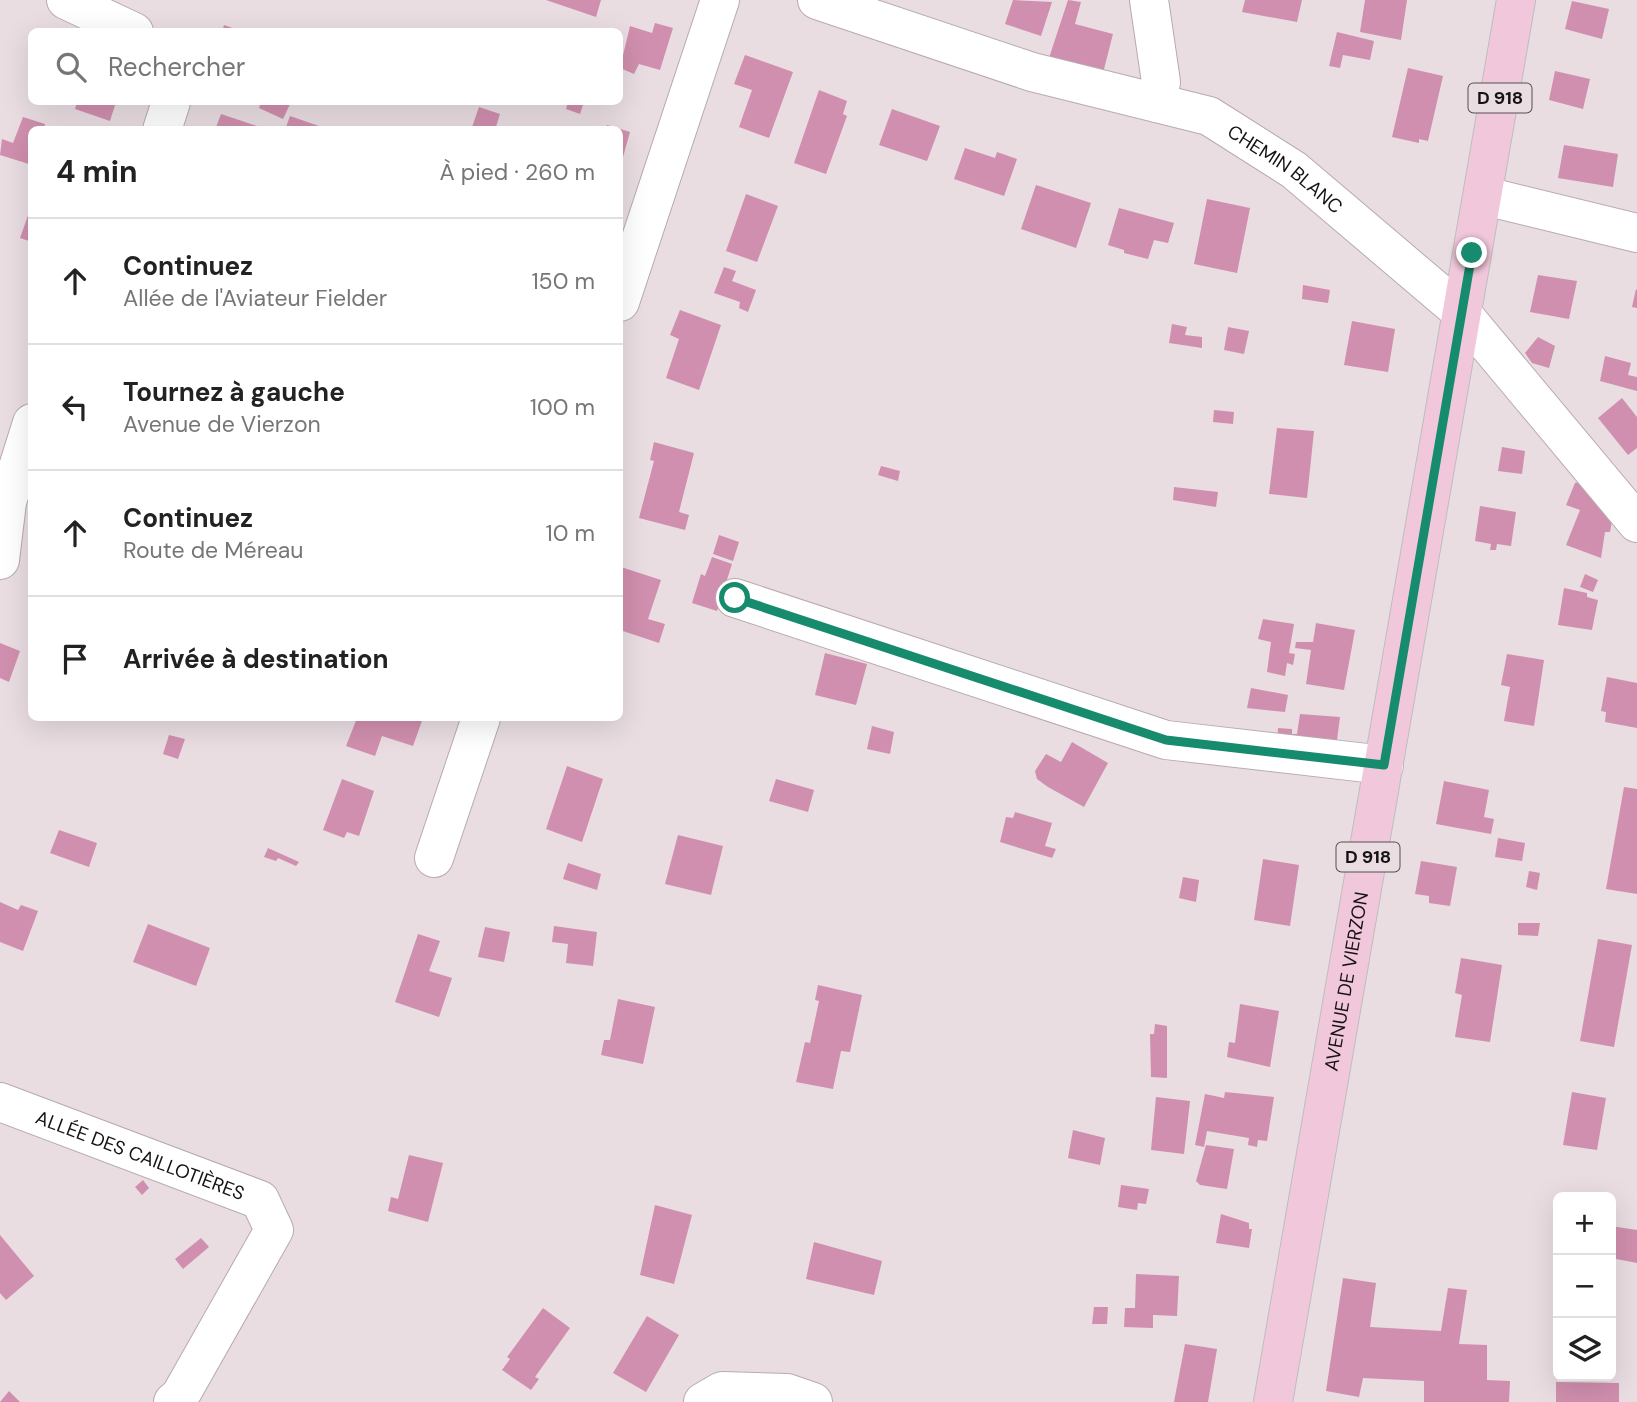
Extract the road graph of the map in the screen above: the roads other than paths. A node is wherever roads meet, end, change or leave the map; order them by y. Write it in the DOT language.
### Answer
graph roads {
  1 [pos="66,0"];
  2 [pos="720,0"];
  3 [pos="817,0"];
  4 [pos="1149,0"];
  5 [pos="1516,0"];
  6 [pos="126,28"];
  7 [pos="1157,103"];
  8 [pos="170,105"];
  9 [pos="163,126"];
  10 [pos="1485,196"];
  11 [pos="1637,233"];
  12 [pos="623,293"];
  13 [pos="1460,311"];
  14 [pos="28,436"];
  15 [pos="1637,523"];
  16 [pos="0,560"];
  17 [pos="735,598"];
  18 [pos="480,721"];
  19 [pos="1384,765"];
  20 [pos="434,858"];
  21 [pos="0,1102"];
  22 [pos="173,1402"];
  23 [pos="703,1402"];
  24 [pos="813,1402"];
  25 [pos="1273,1402"];
  1 -- 6 [label="street"];
  2 -- 12 [label="street"];
  3 -- 7 [label="street, CHEMIN BLANC"];
  4 -- 7 [label="street"];
  5 -- 10 [label="main road, D 918"];
  7 -- 13 [label="street, CHEMIN BLANC"];
  8 -- 9 [label="street"];
  10 -- 11 [label="street"];
  10 -- 13 [label="main road, D 918"];
  13 -- 15 [label="street, CHEMIN BLANC"];
  13 -- 19 [label="main road, AVENUE DE VIERZON / D 918"];
  14 -- 16 [label="street"];
  17 -- 19 [label="street"];
  18 -- 20 [label="street"];
  19 -- 25 [label="main road, AVENUE DE VIERZON / D 918"];
  21 -- 22 [label="street, ALLÉE DES CAILLOTIÈRES"];
  23 -- 24 [label="street"];
}
